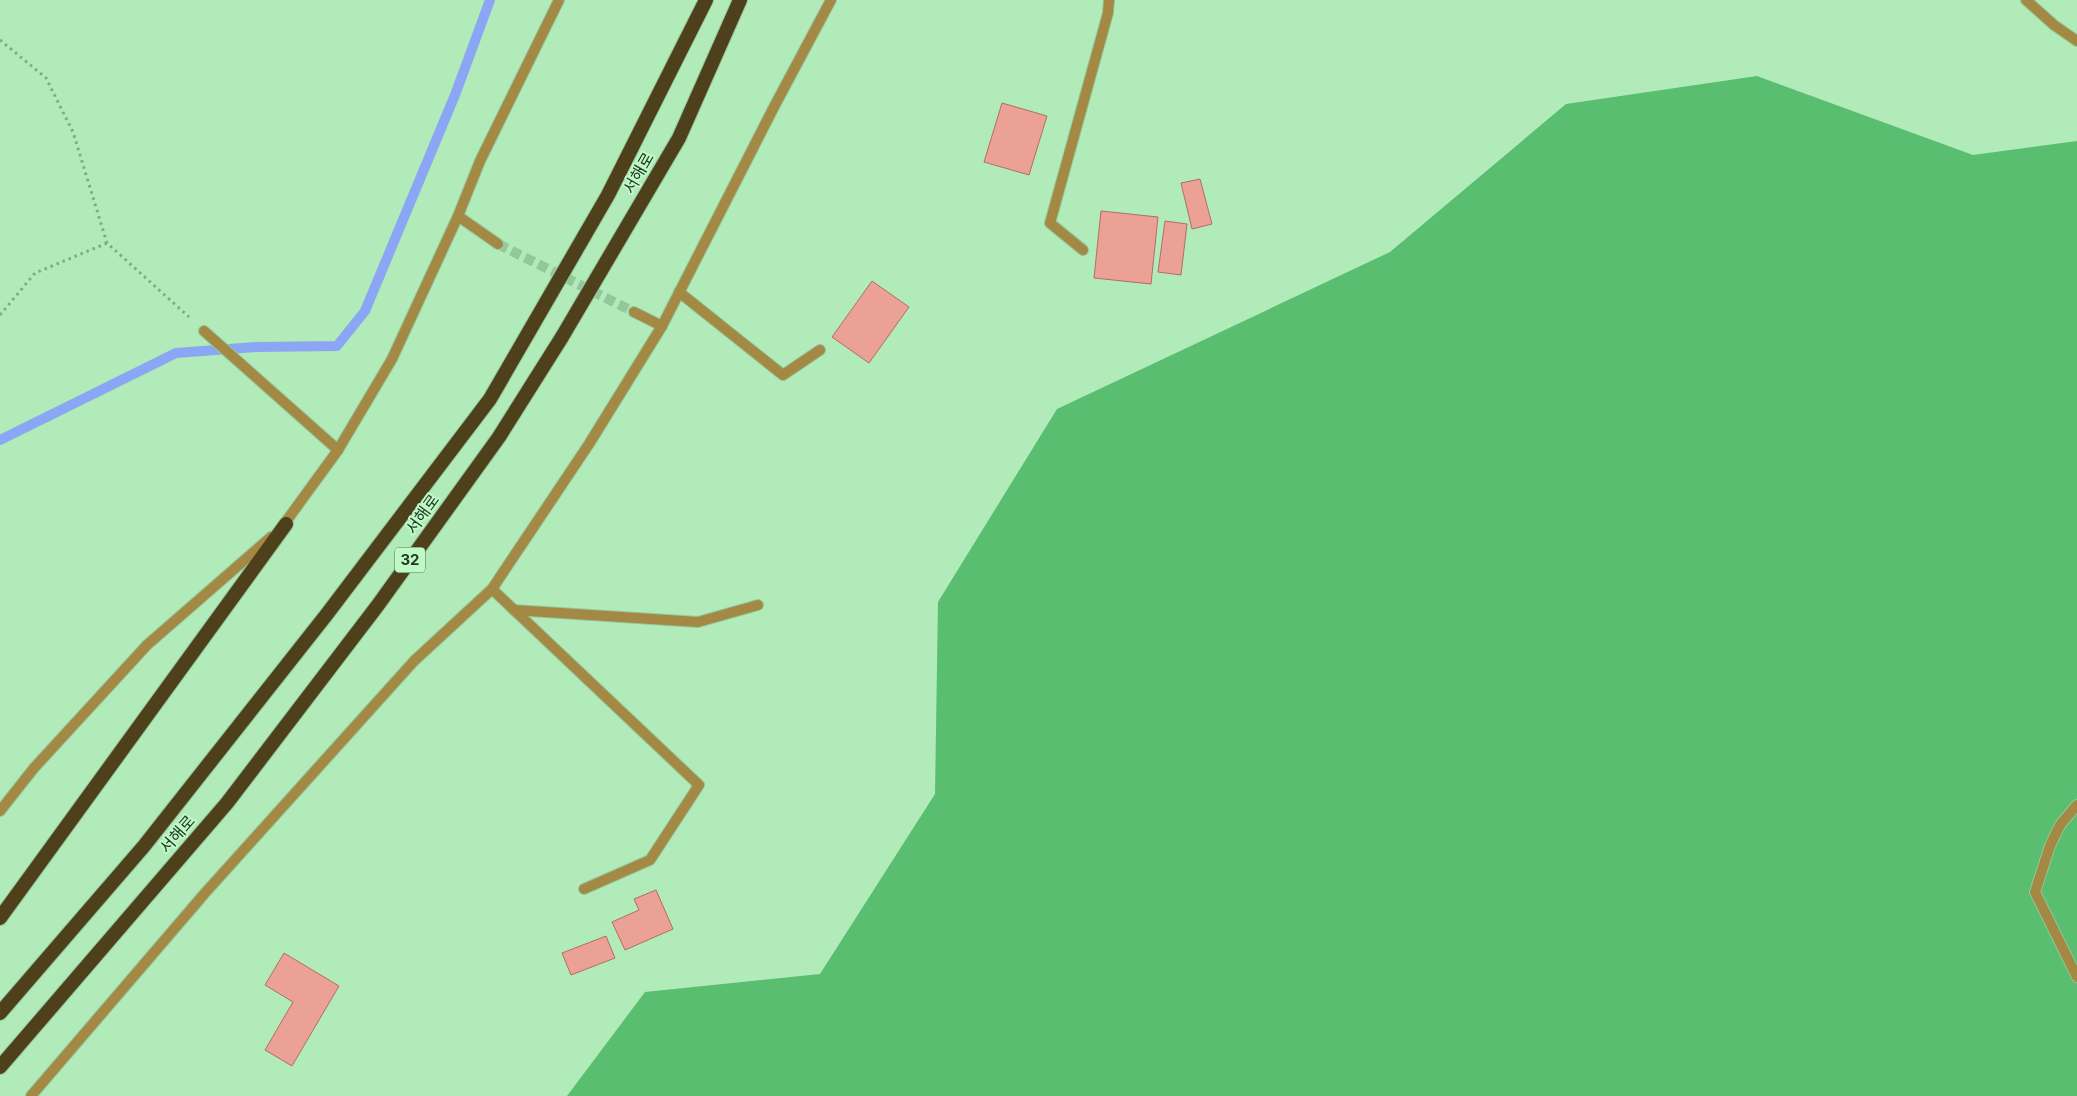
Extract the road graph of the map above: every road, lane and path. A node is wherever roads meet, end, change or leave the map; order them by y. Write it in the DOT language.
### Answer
graph roads {
  1 [pos="559,0"];
  2 [pos="706,0"];
  3 [pos="740,0"];
  4 [pos="831,0"];
  5 [pos="1109,0"];
  6 [pos="2026,0"];
  7 [pos="0,40"];
  8 [pos="2077,42"];
  9 [pos="458,216"];
  10 [pos="107,243"];
  11 [pos="498,244"];
  12 [pos="1083,250"];
  13 [pos="679,292"];
  14 [pos="634,312"];
  15 [pos="0,314"];
  16 [pos="662,326"];
  17 [pos="204,331"];
  18 [pos="820,350"];
  19 [pos="338,450"];
  20 [pos="286,524"];
  21 [pos="492,589"];
  22 [pos="758,605"];
  23 [pos="514,610"];
  24 [pos="2077,805"];
  25 [pos="0,811"];
  26 [pos="584,889"];
  27 [pos="0,918"];
  28 [pos="2077,977"];
  29 [pos="0,1013"];
  30 [pos="0,1067"];
  31 [pos="31,1096"];
  1 -- 9 [label="street"];
  2 -- 29 [label="highway, 서해로 / 32"];
  3 -- 30 [label="highway, 서해로 / 32"];
  4 -- 13 [label="street"];
  5 -- 12 [label="street"];
  6 -- 8 [label="street"];
  7 -- 10 [label="path"];
  9 -- 11 [label="street"];
  9 -- 19 [label="street"];
  10 -- 15 [label="path"];
  10 -- 17 [label="path"];
  13 -- 16 [label="street"];
  13 -- 18 [label="street"];
  14 -- 16 [label="street"];
  16 -- 21 [label="street"];
  17 -- 19 [label="street"];
  19 -- 20 [label="street"];
  20 -- 25 [label="street"];
  20 -- 27 [label="highway"];
  21 -- 23 [label="street"];
  21 -- 31 [label="street"];
  22 -- 23 [label="street"];
  23 -- 26 [label="street"];
  24 -- 28 [label="street"];
}
